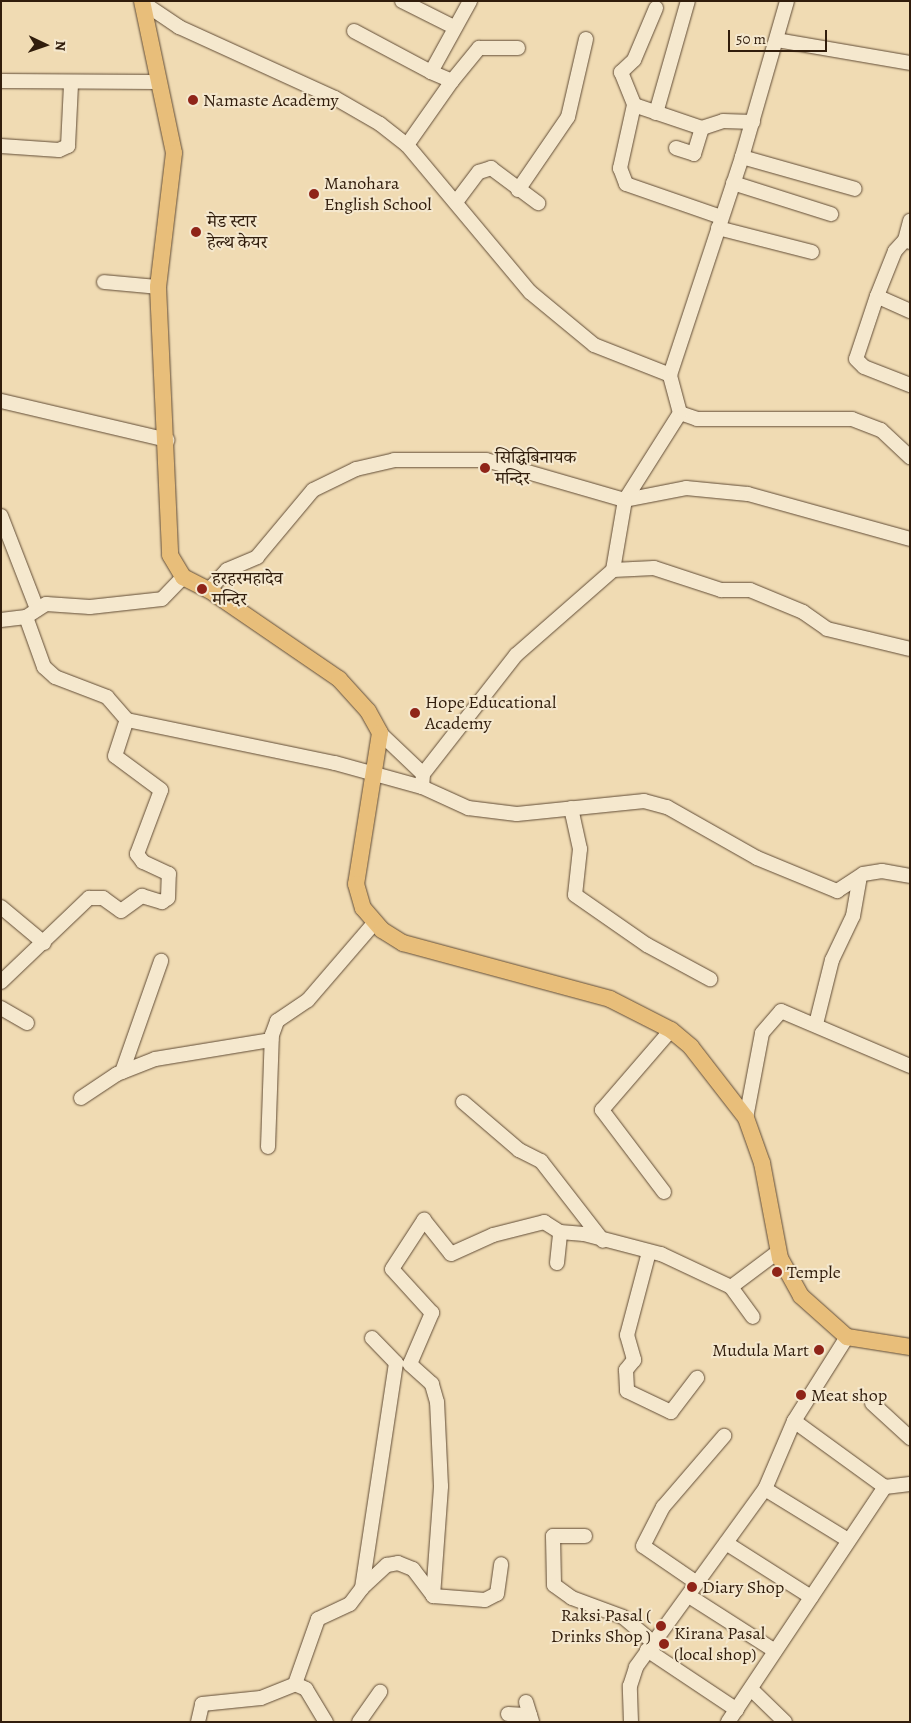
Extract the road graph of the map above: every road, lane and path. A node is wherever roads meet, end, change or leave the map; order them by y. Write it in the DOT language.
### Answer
graph roads {
  1 [pos="470,1"];
  2 [pos="688,1"];
  3 [pos="787,1"];
  4 [pos="142,2"];
  5 [pos="403,2"];
  6 [pos="656,8"];
  7 [pos="454,27"];
  8 [pos="354,31"];
  9 [pos="586,40"];
  10 [pos="777,40"];
  11 [pos="518,48"];
  12 [pos="910,62"];
  13 [pos="431,72"];
  14 [pos="1,81"];
  15 [pos="452,81"];
  16 [pos="158,82"];
  17 [pos="71,84"];
  18 [pos="634,105"];
  19 [pos="656,113"];
  20 [pos="752,122"];
  21 [pos="702,128"];
  22 [pos="1,146"];
  23 [pos="408,146"];
  24 [pos="676,148"];
  25 [pos="742,157"];
  26 [pos="733,184"];
  27 [pos="855,189"];
  28 [pos="518,190"];
  29 [pos="456,202"];
  30 [pos="538,203"];
  31 [pos="831,214"];
  32 [pos="910,221"];
  33 [pos="719,223"];
  34 [pos="907,241"];
  35 [pos="812,252"];
  36 [pos="104,282"];
  37 [pos="158,287"];
  38 [pos="876,296"];
  39 [pos="910,311"];
  40 [pos="670,375"];
  41 [pos="910,385"];
  42 [pos="1,401"];
  43 [pos="680,413"];
  44 [pos="167,440"];
  45 [pos="910,457"];
  46 [pos="625,500"];
  47 [pos="1,516"];
  48 [pos="910,539"];
  49 [pos="613,570"];
  50 [pos="183,577"];
  51 [pos="209,590"];
  52 [pos="31,613"];
  53 [pos="1,620"];
  54 [pos="910,649"];
  55 [pos="127,720"];
  56 [pos="380,733"];
  57 [pos="372,775"];
  58 [pos="423,781"];
  59 [pos="571,808"];
  60 [pos="910,876"];
  61 [pos="859,881"];
  62 [pos="1,907"];
  63 [pos="375,922"];
  64 [pos="44,943"];
  65 [pos="161,961"];
  66 [pos="710,979"];
  67 [pos="1,982"];
  68 [pos="1,1008"];
  69 [pos="27,1023"];
  70 [pos="816,1024"];
  71 [pos="671,1030"];
  72 [pos="272,1040"];
  73 [pos="910,1066"];
  74 [pos="122,1072"];
  75 [pos="81,1098"];
  76 [pos="463,1102"];
  77 [pos="746,1118"];
  78 [pos="268,1147"];
  79 [pos="664,1192"];
  80 [pos="560,1232"];
  81 [pos="603,1241"];
  82 [pos="778,1251"];
  83 [pos="649,1252"];
  84 [pos="557,1263"];
  85 [pos="731,1287"];
  86 [pos="753,1317"];
  87 [pos="847,1337"];
  88 [pos="372,1338"];
  89 [pos="910,1347"];
  90 [pos="396,1363"];
  91 [pos="410,1364"];
  92 [pos="697,1378"];
  93 [pos="872,1403"];
  94 [pos="794,1421"];
  95 [pos="724,1436"];
  96 [pos="910,1438"];
  97 [pos="910,1484"];
  98 [pos="885,1487"];
  99 [pos="765,1489"];
  100 [pos="585,1536"];
  101 [pos="848,1540"];
  102 [pos="726,1543"];
  103 [pos="500,1564"];
  104 [pos="697,1583"];
  105 [pos="362,1588"];
  106 [pos="433,1596"];
  107 [pos="689,1596"];
  108 [pos="811,1597"];
  109 [pos="651,1647"];
  110 [pos="775,1651"];
  111 [pos="295,1684"];
  112 [pos="752,1690"];
  113 [pos="380,1692"];
  114 [pos="526,1702"];
  115 [pos="737,1710"];
  116 [pos="508,1714"];
  117 [pos="531,1719"];
  118 [pos="198,1722"];
  119 [pos="326,1722"];
  120 [pos="359,1722"];
  121 [pos="630,1722"];
  122 [pos="728,1722"];
  123 [pos="785,1722"];
  1 -- 7 [label="street"];
  2 -- 19 [label="street"];
  3 -- 10 [label="street"];
  4 -- 16 [label="main road"];
  4 -- 23 [label="street"];
  5 -- 7 [label="street"];
  6 -- 18 [label="street"];
  7 -- 13 [label="street"];
  8 -- 13 [label="street"];
  9 -- 28 [label="street"];
  10 -- 12 [label="street"];
  10 -- 20 [label="street"];
  11 -- 15 [label="street"];
  13 -- 15 [label="street"];
  14 -- 17 [label="street"];
  15 -- 23 [label="street"];
  16 -- 17 [label="street"];
  16 -- 37 [label="main road"];
  17 -- 22 [label="street"];
  18 -- 19 [label="street"];
  18 -- 33 [label="street"];
  19 -- 21 [label="street"];
  20 -- 21 [label="street"];
  20 -- 25 [label="street"];
  21 -- 24 [label="street"];
  23 -- 29 [label="street"];
  25 -- 26 [label="street"];
  25 -- 27 [label="street"];
  26 -- 31 [label="street"];
  26 -- 33 [label="street"];
  28 -- 29 [label="street"];
  28 -- 30 [label="street"];
  29 -- 40 [label="street"];
  32 -- 34 [label="street"];
  33 -- 35 [label="street"];
  33 -- 40 [label="street"];
  34 -- 38 [label="street"];
  36 -- 37 [label="street"];
  37 -- 44 [label="main road"];
  38 -- 39 [label="street"];
  38 -- 41 [label="street"];
  40 -- 43 [label="street"];
  42 -- 44 [label="street"];
  43 -- 45 [label="street"];
  43 -- 46 [label="street"];
  44 -- 50 [label="main road"];
  46 -- 48 [label="street"];
  46 -- 49 [label="street"];
  46 -- 51 [label="street"];
  47 -- 52 [label="street"];
  49 -- 54 [label="street"];
  49 -- 58 [label="street"];
  50 -- 51 [label="main road"];
  50 -- 52 [label="street"];
  51 -- 56 [label="main road"];
  52 -- 53 [label="street"];
  52 -- 55 [label="street"];
  55 -- 57 [label="street"];
  55 -- 64 [label="street"];
  56 -- 57 [label="main road"];
  56 -- 58 [label="street"];
  57 -- 58 [label="street"];
  57 -- 63 [label="main road"];
  58 -- 59 [label="street"];
  59 -- 61 [label="street"];
  59 -- 66 [label="street"];
  60 -- 61 [label="street"];
  61 -- 70 [label="street"];
  62 -- 64 [label="street"];
  63 -- 71 [label="main road"];
  63 -- 72 [label="street"];
  64 -- 67 [label="street"];
  65 -- 74 [label="street"];
  68 -- 69 [label="street"];
  70 -- 73 [label="street"];
  70 -- 77 [label="street"];
  71 -- 77 [label="main road"];
  71 -- 79 [label="street"];
  72 -- 74 [label="street"];
  72 -- 78 [label="street"];
  74 -- 75 [label="street"];
  76 -- 81 [label="street"];
  77 -- 82 [label="main road"];
  80 -- 81 [label="street"];
  80 -- 84 [label="street"];
  80 -- 91 [label="street"];
  81 -- 83 [label="street"];
  82 -- 85 [label="street"];
  82 -- 87 [label="main road"];
  83 -- 85 [label="street"];
  83 -- 92 [label="street"];
  85 -- 86 [label="street"];
  87 -- 89 [label="main road"];
  87 -- 94 [label="street"];
  88 -- 90 [label="street"];
  90 -- 91 [label="street"];
  90 -- 105 [label="street"];
  91 -- 106 [label="street"];
  93 -- 96 [label="street"];
  94 -- 98 [label="street"];
  94 -- 99 [label="street"];
  95 -- 104 [label="street"];
  97 -- 98 [label="street"];
  98 -- 101 [label="street"];
  99 -- 101 [label="street"];
  99 -- 102 [label="street"];
  100 -- 109 [label="street"];
  101 -- 108 [label="street"];
  102 -- 104 [label="street"];
  102 -- 108 [label="street"];
  103 -- 106 [label="street"];
  104 -- 107 [label="street"];
  105 -- 106 [label="street"];
  105 -- 111 [label="street"];
  107 -- 109 [label="street"];
  107 -- 110 [label="street"];
  108 -- 110 [label="street"];
  109 -- 115 [label="street"];
  109 -- 121 [label="street"];
  110 -- 112 [label="street"];
  111 -- 118 [label="street"];
  111 -- 119 [label="street"];
  112 -- 115 [label="street"];
  112 -- 123 [label="street"];
  113 -- 120 [label="street"];
  114 -- 117 [label="street"];
  115 -- 122 [label="street"];
  116 -- 117 [label="street"];
}
